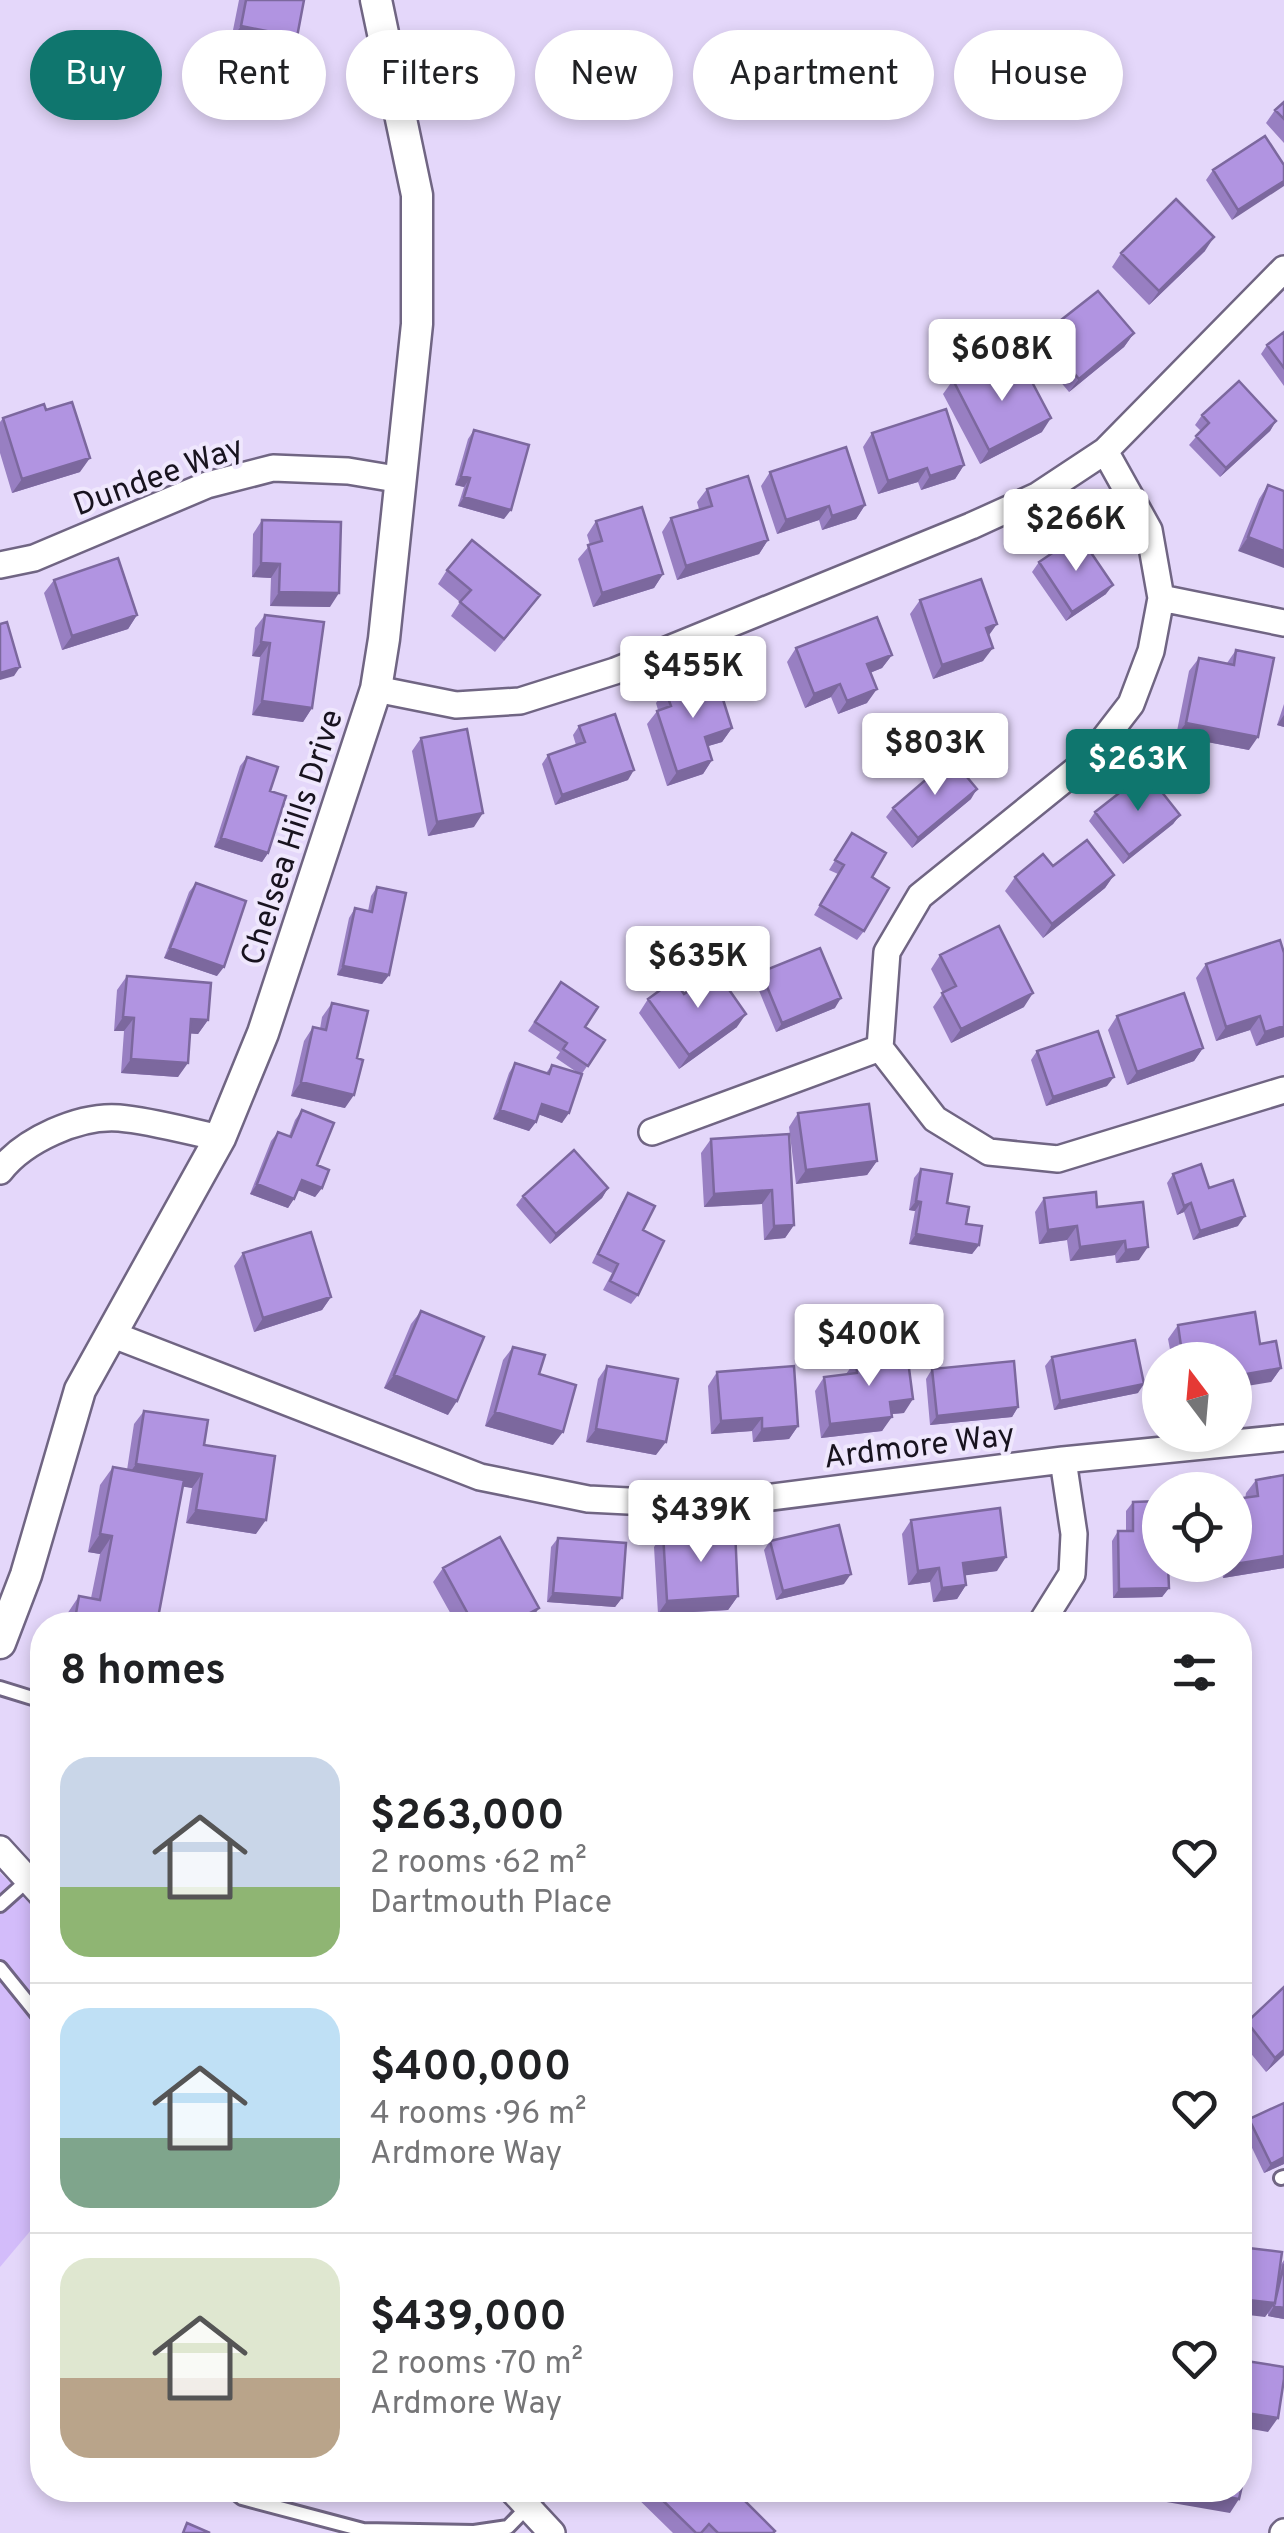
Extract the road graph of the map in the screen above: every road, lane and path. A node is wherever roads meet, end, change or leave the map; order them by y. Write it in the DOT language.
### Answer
graph roads {
  1 [pos="376,0"];
  2 [pos="1284,269"];
  3 [pos="1105,450"];
  4 [pos="402,480"];
  5 [pos="0,566"];
  6 [pos="1161,598"];
  7 [pos="1284,623"];
  8 [pos="376,690"];
  9 [pos="880,1048"];
  10 [pos="1284,1090"];
  11 [pos="652,1132"];
  12 [pos="220,1138"];
  13 [pos="0,1171"];
  14 [pos="112,1334"];
  15 [pos="1284,1438"];
  16 [pos="1063,1460"];
  17 [pos="1048,1612"];
  18 [pos="0,1643"];
  19 [pos="0,1688"];
  20 [pos="30,1697"];
  21 [pos="0,1849"];
  22 [pos="30,1882"];
  23 [pos="30,1890"];
  24 [pos="0,1905"];
  25 [pos="0,1968"];
  26 [pos="30,2005"];
  27 [pos="257,2502"];
  28 [pos="524,2502"];
  29 [pos="532,2502"];
  30 [pos="552,2533"];
  1 -- 4 [label="street, Chelsea Hills Drive"];
  2 -- 3 [label="street"];
  3 -- 6 [label="street"];
  3 -- 8 [label="street"];
  4 -- 5 [label="street, Dundee Way"];
  4 -- 8 [label="street, Chelsea Hills Drive"];
  6 -- 7 [label="street"];
  6 -- 9 [label="street"];
  8 -- 12 [label="street, Chelsea Hills Drive"];
  9 -- 10 [label="street"];
  9 -- 11 [label="street"];
  12 -- 13 [label="street"];
  12 -- 14 [label="street, Chelsea Hills Drive"];
  14 -- 16 [label="street, Ardmore Way"];
  14 -- 18 [label="street, Chelsea Hills Drive"];
  15 -- 16 [label="street, Ardmore Way"];
  16 -- 17 [label="street"];
  19 -- 20 [label="lane"];
  21 -- 22 [label="street"];
  23 -- 24 [label="lane"];
  25 -- 26 [label="lane"];
  27 -- 28 [label="lane"];
  29 -- 30 [label="street"];
}
